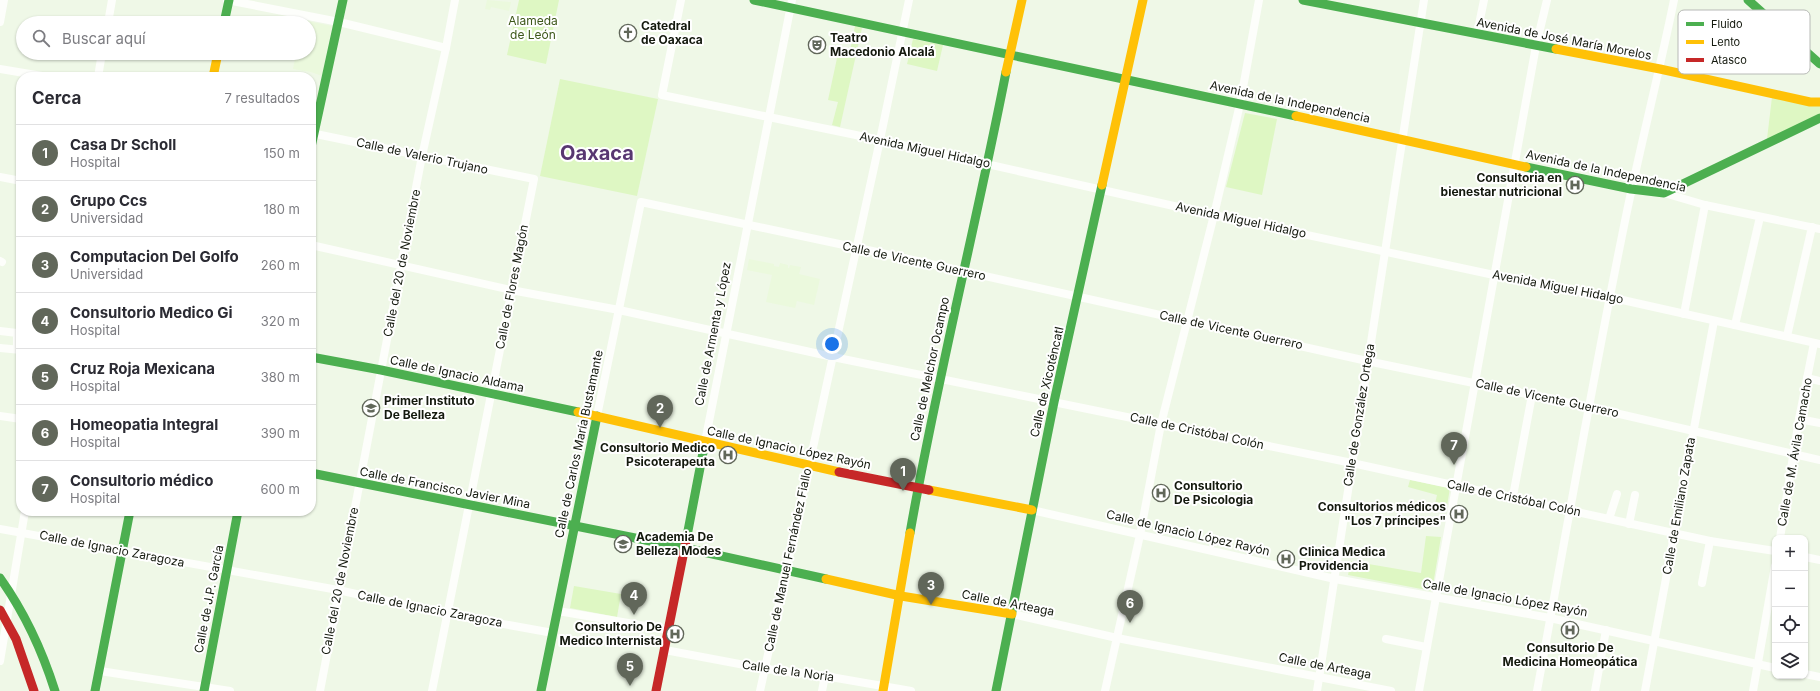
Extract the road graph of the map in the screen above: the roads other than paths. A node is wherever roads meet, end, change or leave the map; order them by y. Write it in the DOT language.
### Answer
graph roads {
  1 [pos="4,0"];
  2 [pos="112,0"];
  3 [pos="228,0"];
  4 [pos="343,0"];
  5 [pos="455,0"];
  6 [pos="681,0"];
  7 [pos="754,0"];
  8 [pos="908,0"];
  9 [pos="1022,0"];
  10 [pos="1143,0"];
  11 [pos="1259,0"];
  12 [pos="1303,0"];
  13 [pos="1424,0"];
  14 [pos="1484,0"];
  15 [pos="1547,0"];
  16 [pos="1674,0"];
  17 [pos="1748,0"];
  18 [pos="791,5"];
  19 [pos="1759,10"];
  20 [pos="109,16"];
  21 [pos="225,16"];
  22 [pos="309,16"];
  23 [pos="316,17"];
  24 [pos="0,22"];
  25 [pos="339,22"];
  26 [pos="1420,22"];
  27 [pos="903,31"];
  28 [pos="1477,34"];
  29 [pos="1536,46"];
  30 [pos="446,48"];
  31 [pos="1009,54"];
  32 [pos="1810,55"];
  33 [pos="101,60"];
  34 [pos="217,60"];
  35 [pos="1820,64"];
  36 [pos="0,69"];
  37 [pos="1660,70"];
  38 [pos="18,72"];
  39 [pos="99,72"];
  40 [pos="214,72"];
  41 [pos="1678,74"];
  42 [pos="1679,74"];
  43 [pos="1124,79"];
  44 [pos="1810,102"];
  45 [pos="1820,102"];
  46 [pos="1240,104"];
  47 [pos="316,117"];
  48 [pos="769,117"];
  49 [pos="1820,118"];
  50 [pos="1808,123"];
  51 [pos="316,134"];
  52 [pos="1402,139"];
  53 [pos="880,140"];
  54 [pos="422,156"];
  55 [pos="988,164"];
  56 [pos="1516,165"];
  57 [pos="0,177"];
  58 [pos="534,179"];
  59 [pos="16,180"];
  60 [pos="1100,189"];
  61 [pos="1631,189"];
  62 [pos="1664,193"];
  63 [pos="641,202"];
  64 [pos="1705,205"];
  65 [pos="1214,215"];
  66 [pos="1760,216"];
  67 [pos="747,226"];
  68 [pos="1816,228"];
  69 [pos="316,246"];
  70 [pos="856,248"];
  71 [pos="1384,251"];
  72 [pos="401,264"];
  73 [pos="963,272"];
  74 [pos="1494,275"];
  75 [pos="511,290"];
  76 [pos="1078,297"];
  77 [pos="1609,297"];
  78 [pos="619,310"];
  79 [pos="1684,314"];
  80 [pos="1186,320"];
  81 [pos="1714,321"];
  82 [pos="1735,325"];
  83 [pos="0,331"];
  84 [pos="16,333"];
  85 [pos="725,333"];
  86 [pos="1787,336"];
  87 [pos="1817,344"];
  88 [pos="0,348"];
  89 [pos="16,350"];
  90 [pos="833,357"];
  91 [pos="316,358"];
  92 [pos="1368,361"];
  93 [pos="381,370"];
  94 [pos="1807,378"];
  95 [pos="940,379"];
  96 [pos="1820,380"];
  97 [pos="1475,383"];
  98 [pos="492,395"];
  99 [pos="1532,395"];
  100 [pos="1054,402"];
  101 [pos="1589,406"];
  102 [pos="0,416"];
  103 [pos="597,416"];
  104 [pos="16,418"];
  105 [pos="1799,420"];
  106 [pos="1820,423"];
  107 [pos="1161,424"];
  108 [pos="1693,431"];
  109 [pos="705,442"];
  110 [pos="1794,454"];
  111 [pos="1820,460"];
  112 [pos="1352,463"];
  113 [pos="808,466"];
  114 [pos="316,475"];
  115 [pos="359,483"];
  116 [pos="1457,485"];
  117 [pos="918,487"];
  118 [pos="1618,494"];
  119 [pos="1634,495"];
  120 [pos="1513,496"];
  121 [pos="470,506"];
  122 [pos="1032,510"];
  123 [pos="1570,510"];
  124 [pos="24,516"];
  125 [pos="129,516"];
  126 [pos="237,516"];
  127 [pos="1609,519"];
  128 [pos="1629,524"];
  129 [pos="574,525"];
  130 [pos="0,529"];
  131 [pos="22,532"];
  132 [pos="1674,533"];
  133 [pos="1140,535"];
  134 [pos="1780,535"];
  135 [pos="1710,541"];
  136 [pos="685,548"];
  137 [pos="122,551"];
  138 [pos="1772,551"];
  139 [pos="1808,558"];
  140 [pos="1820,560"];
  141 [pos="227,571"];
  142 [pos="786,571"];
  143 [pos="1774,571"];
  144 [pos="0,578"];
  145 [pos="1335,579"];
  146 [pos="1702,583"];
  147 [pos="338,590"];
  148 [pos="12,594"];
  149 [pos="901,596"];
  150 [pos="1436,598"];
  151 [pos="0,610"];
  152 [pos="558,611"];
  153 [pos="448,614"];
  154 [pos="1012,614"];
  155 [pos="1550,618"];
  156 [pos="6,619"];
  157 [pos="669,630"];
  158 [pos="1606,630"];
  159 [pos="553,633"];
  160 [pos="1117,638"];
  161 [pos="1386,639"];
  162 [pos="1654,641"];
  163 [pos="1426,646"];
  164 [pos="665,650"];
  165 [pos="0,656"];
  166 [pos="1757,665"];
  167 [pos="1772,668"];
  168 [pos="766,669"];
  169 [pos="100,671"];
  170 [pos="1808,675"];
  171 [pos="825,676"];
  172 [pos="1320,677"];
  173 [pos="1820,677"];
  174 [pos="883,688"];
  175 [pos="204,689"];
  176 [pos="34,691"];
  177 [pos="55,691"];
  178 [pos="95,691"];
  179 [pos="230,691"];
  180 [pos="320,691"];
  181 [pos="432,691"];
  182 [pos="541,691"];
  183 [pos="656,691"];
  184 [pos="760,691"];
  185 [pos="822,691"];
  186 [pos="911,691"];
  187 [pos="996,691"];
  188 [pos="1105,691"];
  189 [pos="1317,691"];
  190 [pos="1391,691"];
  191 [pos="1419,691"];
  192 [pos="1537,691"];
  193 [pos="1595,691"];
  194 [pos="1645,691"];
  195 [pos="1753,691"];
  1 -- 24 [label="street"];
  2 -- 20 [label="street"];
  3 -- 21 [label="main road"];
  3 -- 22 [label="street"];
  4 -- 25 [label="main road"];
  5 -- 30 [label="street, Calle del 20 de Noviembre"];
  6 -- 48 [label="street, Avenida Miguel Hidalgo"];
  7 -- 18 [label="main road, Avenida de la Independencia"];
  8 -- 27 [label="street, Calle de Manuel Fernández Fiallo"];
  9 -- 31 [label="main road, Calle de Melchor Ocampo"];
  10 -- 43 [label="main road, Calle de Xicoténcatl"];
  11 -- 46 [label="street"];
  12 -- 26 [label="main road, Avenida de José María Morelos"];
  13 -- 26 [label="street, Calle de González Ortega"];
  14 -- 28 [label="street"];
  15 -- 29 [label="street"];
  16 -- 37 [label="street"];
  17 -- 19 [label="main road"];
  18 -- 27 [label="main road, Avenida de la Independencia"];
  18 -- 48 [label="street, Calle de Armenta y López"];
  23 -- 25 [label="street"];
  25 -- 30 [label="street"];
  25 -- 47 [label="main road"];
  26 -- 28 [label="main road, Avenida de José María Morelos"];
  26 -- 52 [label="street, Calle de González Ortega"];
  27 -- 31 [label="main road, Avenida de la Independencia"];
  27 -- 53 [label="street, Calle de Manuel Fernández Fiallo"];
  28 -- 29 [label="main road, Avenida de José María Morelos"];
  29 -- 37 [label="main road, Avenida de José María Morelos"];
  29 -- 56 [label="street"];
  30 -- 54 [label="street, Calle del 20 de Noviembre"];
  31 -- 43 [label="main road, Avenida de la Independencia"];
  31 -- 55 [label="main road, Calle de Melchor Ocampo"];
  32 -- 35 [label="main road"];
  33 -- 39 [label="street"];
  34 -- 40 [label="main road"];
  36 -- 38 [label="street"];
  37 -- 41 [label="main road, Avenida de José María Morelos"];
  37 -- 61 [label="street"];
  42 -- 44 [label="main road, Avenida de José María Morelos"];
  43 -- 46 [label="main road, Avenida de la Independencia"];
  43 -- 60 [label="main road, Calle de Xicoténcatl"];
  44 -- 45 [label="main road, Avenida de José María Morelos"];
  44 -- 50 [label="main road"];
  46 -- 52 [label="main road, Avenida de la Independencia"];
  46 -- 65 [label="street"];
  48 -- 53 [label="street, Avenida Miguel Hidalgo"];
  48 -- 67 [label="street, Calle de Armenta y López"];
  49 -- 50 [label="main road"];
  50 -- 62 [label="main road"];
  51 -- 54 [label="street, Calle de Valerio Trujano"];
  52 -- 56 [label="main road, Avenida de la Independencia"];
  52 -- 71 [label="street, Calle de González Ortega"];
  53 -- 55 [label="street, Avenida Miguel Hidalgo"];
  53 -- 70 [label="street, Calle de Manuel Fernández Fiallo"];
  54 -- 58 [label="street, Calle de Valerio Trujano"];
  54 -- 72 [label="street, Calle del 20 de Noviembre"];
  55 -- 60 [label="street, Avenida Miguel Hidalgo"];
  55 -- 73 [label="main road, Calle de Melchor Ocampo"];
  56 -- 61 [label="main road, Avenida de la Independencia"];
  56 -- 74 [label="street"];
  57 -- 59 [label="street"];
  58 -- 75 [label="street, Calle de Flores Magón"];
  60 -- 65 [label="street, Avenida Miguel Hidalgo"];
  60 -- 76 [label="main road, Calle de Xicoténcatl"];
  61 -- 62 [label="main road, Avenida de la Independencia"];
  61 -- 77 [label="street"];
  62 -- 64 [label="street, Avenida de la Independencia"];
  63 -- 67 [label="street, Calle de Vicente Guerrero"];
  63 -- 78 [label="street, Calle de Carlos María Bustamante"];
  64 -- 66 [label="street, Avenida de la Independencia"];
  64 -- 79 [label="street"];
  65 -- 71 [label="street, Avenida Miguel Hidalgo"];
  65 -- 80 [label="street"];
  66 -- 68 [label="street, Avenida de la Independencia"];
  66 -- 82 [label="street"];
  67 -- 70 [label="street, Calle de Vicente Guerrero"];
  67 -- 85 [label="street, Calle de Armenta y López"];
  68 -- 86 [label="street"];
  69 -- 72 [label="street, Calle de Cristóbal Colón"];
  70 -- 73 [label="street, Calle de Vicente Guerrero"];
  70 -- 90 [label="street, Calle de Manuel Fernández Fiallo"];
  71 -- 74 [label="street, Avenida Miguel Hidalgo"];
  71 -- 92 [label="street, Calle de González Ortega"];
  72 -- 75 [label="street, Calle de Cristóbal Colón"];
  72 -- 93 [label="street, Calle del 20 de Noviembre"];
  73 -- 76 [label="street, Calle de Vicente Guerrero"];
  73 -- 95 [label="main road, Calle de Melchor Ocampo"];
  74 -- 77 [label="street, Avenida Miguel Hidalgo"];
  74 -- 97 [label="street"];
  75 -- 78 [label="street, Calle de Cristóbal Colón"];
  75 -- 98 [label="street, Calle de Flores Magón"];
  76 -- 80 [label="street, Calle de Vicente Guerrero"];
  76 -- 100 [label="main road, Calle de Xicoténcatl"];
  77 -- 79 [label="street, Avenida Miguel Hidalgo"];
  77 -- 101 [label="street"];
  78 -- 85 [label="street, Calle de Cristóbal Colón"];
  78 -- 103 [label="street, Calle de Carlos María Bustamante"];
  79 -- 81 [label="street, Avenida Miguel Hidalgo"];
  80 -- 92 [label="street, Calle de Vicente Guerrero"];
  80 -- 107 [label="street"];
  81 -- 82 [label="street, Avenida Miguel Hidalgo"];
  81 -- 108 [label="street, Calle de Emiliano Zapata"];
  82 -- 86 [label="street, Avenida Miguel Hidalgo"];
  83 -- 84 [label="street"];
  85 -- 90 [label="street, Calle de Cristóbal Colón"];
  85 -- 109 [label="street, Calle de Armenta y López"];
  86 -- 87 [label="street, Avenida Miguel Hidalgo"];
  87 -- 94 [label="street, Calle de M. Ávila Camacho"];
  88 -- 89 [label="street"];
  90 -- 95 [label="street, Calle de Cristóbal Colón"];
  90 -- 113 [label="street, Calle de Manuel Fernández Fiallo"];
  91 -- 93 [label="main road, Calle de Ignacio Aldama"];
  92 -- 97 [label="street, Calle de Vicente Guerrero"];
  92 -- 112 [label="street, Calle de González Ortega"];
  93 -- 98 [label="main road, Calle de Ignacio Aldama"];
  93 -- 115 [label="street, Calle del 20 de Noviembre"];
  94 -- 96 [label="street"];
  94 -- 105 [label="street, Calle de M. Ávila Camacho"];
  95 -- 100 [label="street, Calle de Cristóbal Colón"];
  95 -- 117 [label="main road, Calle de Melchor Ocampo"];
  97 -- 99 [label="street, Calle de Vicente Guerrero"];
  97 -- 116 [label="street"];
  98 -- 103 [label="main road, Calle de Ignacio Aldama"];
  98 -- 121 [label="street, Calle de Flores Magón"];
  99 -- 101 [label="street, Calle de Vicente Guerrero"];
  99 -- 120 [label="street"];
  100 -- 107 [label="street, Calle de Cristóbal Colón"];
  100 -- 122 [label="main road, Calle de Xicoténcatl"];
  101 -- 108 [label="street, Calle de Vicente Guerrero"];
  101 -- 123 [label="street"];
  102 -- 104 [label="street"];
  103 -- 109 [label="main road, Calle de Ignacio López Rayón"];
  103 -- 129 [label="main road, Calle de Carlos María Bustamante"];
  105 -- 106 [label="street"];
  105 -- 110 [label="street, Calle de M. Ávila Camacho"];
  107 -- 112 [label="street, Calle de Cristóbal Colón"];
  107 -- 133 [label="street"];
  108 -- 110 [label="street, Calle de Vicente Guerrero"];
  108 -- 132 [label="street, Calle de Emiliano Zapata"];
  109 -- 113 [label="main road, Calle de Ignacio López Rayón"];
  109 -- 136 [label="main road, Calle de Armenta y López"];
  110 -- 111 [label="street, Calle de Vicente Guerrero"];
  110 -- 134 [label="street, Calle de M. Ávila Camacho"];
  112 -- 116 [label="street, Calle de Cristóbal Colón"];
  112 -- 145 [label="street, Calle de González Ortega"];
  113 -- 117 [label="main road, Calle de Ignacio López Rayón"];
  113 -- 142 [label="street, Calle de Manuel Fernández Fiallo"];
  114 -- 115 [label="main road, Calle de Francisco Javier Mina"];
  115 -- 121 [label="main road, Calle de Francisco Javier Mina"];
  115 -- 147 [label="street, Calle del 20 de Noviembre"];
  116 -- 120 [label="street, Calle de Cristóbal Colón"];
  116 -- 150 [label="street"];
  117 -- 122 [label="main road, Calle de Ignacio López Rayón"];
  117 -- 149 [label="main road, Calle de Melchor Ocampo"];
  118 -- 127 [label="street"];
  119 -- 128 [label="street"];
  120 -- 123 [label="street, Calle de Cristóbal Colón"];
  121 -- 129 [label="main road, Calle de Francisco Javier Mina"];
  121 -- 153 [label="street, Calle de Flores Magón"];
  122 -- 133 [label="street, Calle de Ignacio López Rayón"];
  122 -- 154 [label="main road, Calle de Xicoténcatl"];
  123 -- 127 [label="street, Calle de Cristóbal Colón"];
  123 -- 155 [label="street"];
  124 -- 131 [label="street"];
  125 -- 137 [label="main road"];
  126 -- 141 [label="main road, Calle de J.P. García"];
  127 -- 128 [label="street, Calle de Cristóbal Colón"];
  128 -- 132 [label="street, Calle de Cristóbal Colón"];
  129 -- 136 [label="main road, Calle de Arteaga"];
  129 -- 152 [label="main road, Calle de Carlos María Bustamante"];
  130 -- 131 [label="street, Calle de Ignacio Zaragoza"];
  131 -- 137 [label="street, Calle de Ignacio Zaragoza"];
  131 -- 148 [label="street"];
  132 -- 135 [label="street, Calle de Cristóbal Colón"];
  132 -- 162 [label="street, Calle de Emiliano Zapata"];
  133 -- 145 [label="street, Calle de Ignacio López Rayón"];
  133 -- 160 [label="street"];
  135 -- 138 [label="street, Calle de Cristóbal Colón"];
  135 -- 146 [label="street"];
  136 -- 142 [label="main road, Calle de Arteaga"];
  136 -- 157 [label="main road, Calle de Armenta y López"];
  137 -- 141 [label="street, Calle de Ignacio Zaragoza"];
  137 -- 169 [label="main road"];
  139 -- 140 [label="street"];
  141 -- 147 [label="street, Calle de Ignacio Zaragoza"];
  141 -- 175 [label="main road, Calle de J.P. García"];
  142 -- 149 [label="main road, Calle de Arteaga"];
  142 -- 168 [label="street, Calle de Manuel Fernández Fiallo"];
  143 -- 166 [label="street"];
  144 -- 148 [label="main road"];
  145 -- 150 [label="street, Calle de Ignacio López Rayón"];
  145 -- 172 [label="street, Calle de González Ortega"];
  147 -- 153 [label="street, Calle de Ignacio Zaragoza"];
  147 -- 180 [label="street, Calle del 20 de Noviembre"];
  148 -- 156 [label="street"];
  148 -- 177 [label="main road"];
  149 -- 154 [label="main road, Calle de Arteaga"];
  149 -- 174 [label="main road, Calle de Melchor Ocampo"];
  150 -- 155 [label="street, Calle de Ignacio López Rayón"];
  150 -- 163 [label="street"];
  151 -- 156 [label="main road"];
  152 -- 157 [label="street"];
  152 -- 159 [label="main road, Calle de Carlos María Bustamante"];
  153 -- 159 [label="street, Calle de Ignacio Zaragoza"];
  153 -- 181 [label="street, Calle de Flores Magón"];
  154 -- 160 [label="street, Calle de Arteaga"];
  154 -- 187 [label="main road, Calle de Xicoténcatl"];
  155 -- 158 [label="street, Calle de Ignacio López Rayón"];
  155 -- 192 [label="street"];
  156 -- 165 [label="street"];
  156 -- 176 [label="main road"];
  157 -- 164 [label="main road, Calle de Armenta y López"];
  158 -- 162 [label="street, Calle de Ignacio López Rayón"];
  158 -- 193 [label="street"];
  159 -- 182 [label="main road, Calle de Carlos María Bustamante"];
  160 -- 172 [label="street, Calle de Arteaga"];
  160 -- 188 [label="street"];
  161 -- 163 [label="street"];
  162 -- 166 [label="street, Calle de Ignacio López Rayón"];
  162 -- 194 [label="street, Calle de Emiliano Zapata"];
  163 -- 191 [label="street"];
  164 -- 168 [label="street, Calle de la Noria"];
  164 -- 183 [label="main road, Calle de Armenta y López"];
  166 -- 167 [label="street, Calle de Ignacio López Rayón"];
  166 -- 195 [label="street"];
  168 -- 171 [label="street, Calle de la Noria"];
  168 -- 184 [label="street, Calle de Manuel Fernández Fiallo"];
  169 -- 175 [label="street"];
  169 -- 178 [label="main road"];
  170 -- 173 [label="street"];
  171 -- 174 [label="street, Calle de la Noria"];
  171 -- 185 [label="street"];
  172 -- 189 [label="street, Calle de González Ortega"];
  172 -- 190 [label="street, Calle de Arteaga"];
  174 -- 186 [label="street, Calle de la Noria"];
  175 -- 179 [label="street"];
}
